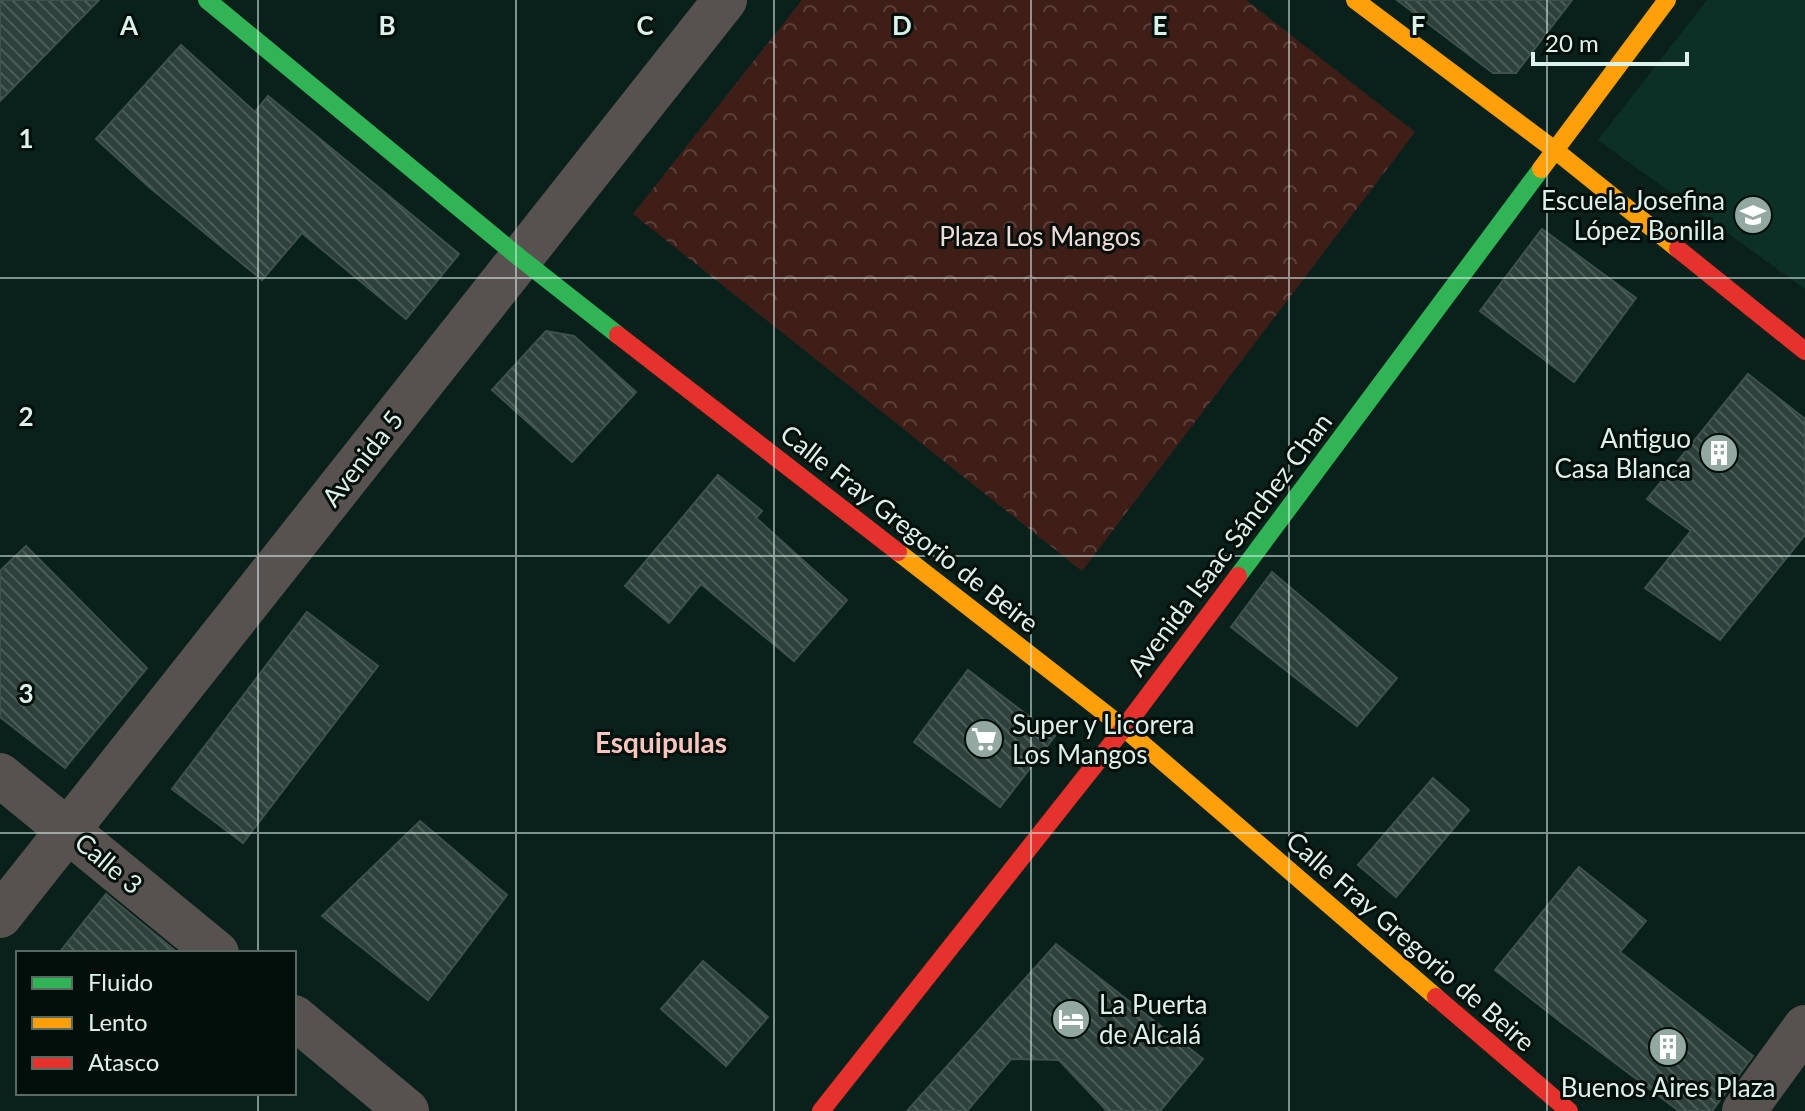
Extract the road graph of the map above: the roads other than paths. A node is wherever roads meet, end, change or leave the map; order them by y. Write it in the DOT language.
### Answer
graph roads {
  1 [pos="207,0"];
  2 [pos="725,0"];
  3 [pos="1355,0"];
  4 [pos="1667,0"];
  5 [pos="1556,151"];
  6 [pos="520,258"];
  7 [pos="1805,351"];
  8 [pos="1124,728"];
  9 [pos="0,775"];
  10 [pos="67,829"];
  11 [pos="0,916"];
  12 [pos="215,951"];
  13 [pos="296,1019"];
  14 [pos="1805,1027"];
  15 [pos="407,1111"];
  16 [pos="821,1111"];
  17 [pos="1569,1111"];
  18 [pos="1744,1111"];
  1 -- 6 [label="street, Calle Fray Gregorio de Beire"];
  2 -- 6 [label="street, Avenida 5"];
  3 -- 5 [label="street"];
  4 -- 5 [label="street, Avenida Isaac Sánchez Chan"];
  5 -- 7 [label="street"];
  5 -- 8 [label="street, Avenida Isaac Sánchez Chan"];
  6 -- 8 [label="street, Calle Fray Gregorio de Beire"];
  6 -- 10 [label="street, Avenida 5"];
  8 -- 16 [label="street, Avenida Isaac Sánchez Chan"];
  8 -- 17 [label="street, Calle Fray Gregorio de Beire"];
  9 -- 10 [label="street, Calle 3"];
  10 -- 11 [label="street, Avenida 5"];
  10 -- 12 [label="street, Calle 3"];
  13 -- 15 [label="street"];
  14 -- 18 [label="street"];
}
